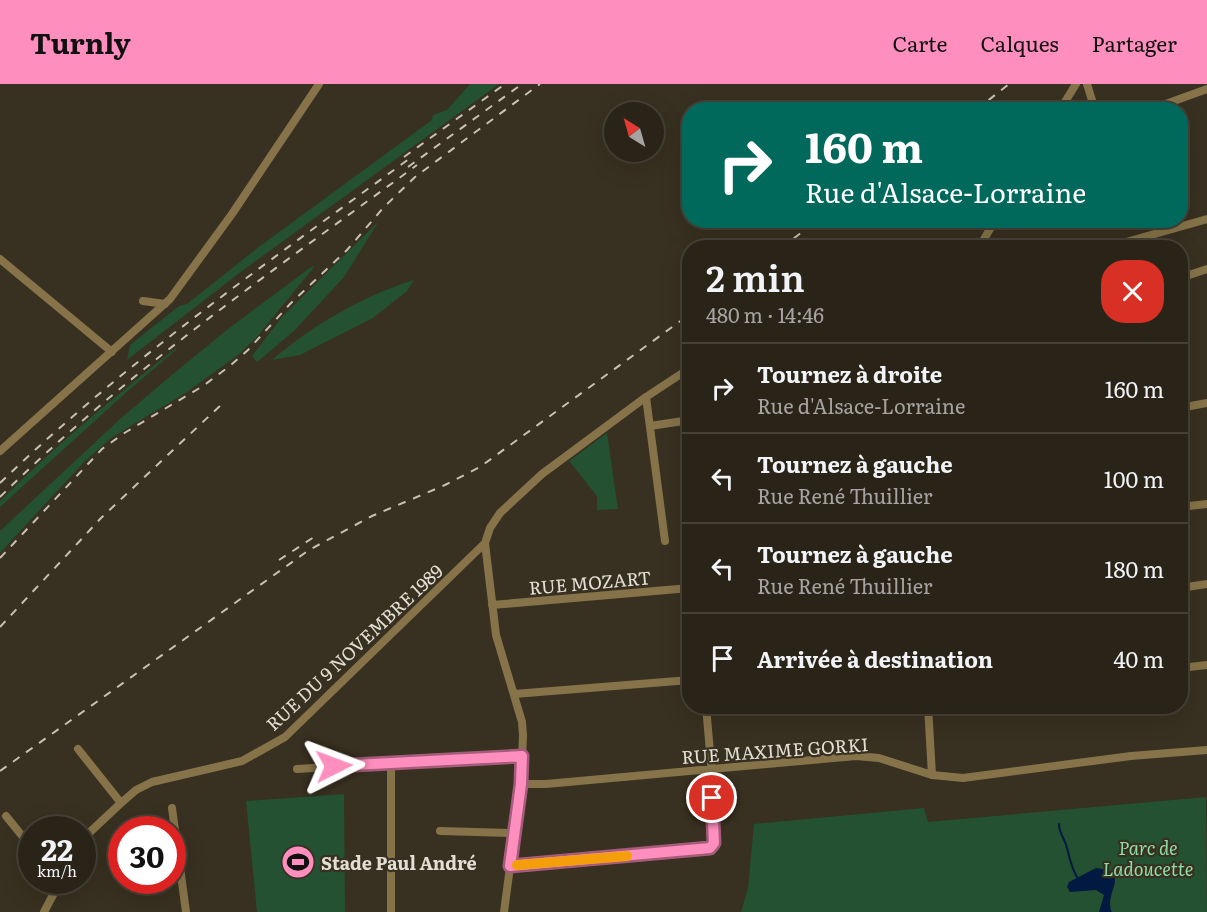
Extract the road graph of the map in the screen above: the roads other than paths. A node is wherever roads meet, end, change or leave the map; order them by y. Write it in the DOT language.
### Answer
graph roads {
  1 [pos="319,84"];
  2 [pos="1076,84"];
  3 [pos="1087,84"];
  4 [pos="1207,89"];
  5 [pos="1065,102"];
  6 [pos="1093,102"];
  7 [pos="1171,102"];
  8 [pos="1207,219"];
  9 [pos="1188,224"];
  10 [pos="1175,228"];
  11 [pos="1133,240"];
  12 [pos="0,259"];
  13 [pos="1207,269"];
  14 [pos="1188,275"];
  15 [pos="143,301"];
  16 [pos="165,304"];
  17 [pos="112,352"];
  18 [pos="682,373"];
  19 [pos="646,397"];
  20 [pos="1207,403"];
  21 [pos="1188,407"];
  22 [pos="682,421"];
  23 [pos="650,426"];
  24 [pos="0,451"];
  25 [pos="1207,504"];
  26 [pos="1188,506"];
  27 [pos="665,541"];
  28 [pos="485,543"];
  29 [pos="1207,584"];
  30 [pos="1188,587"];
  31 [pos="682,589"];
  32 [pos="492,605"];
  33 [pos="1207,665"];
  34 [pos="1188,667"];
  35 [pos="682,681"];
  36 [pos="514,694"];
  37 [pos="707,714"];
  38 [pos="928,714"];
  39 [pos="78,749"];
  40 [pos="1207,750"];
  41 [pos="522,756"];
  42 [pos="391,763"];
  43 [pos="297,769"];
  44 [pos="711,769"];
  45 [pos="932,775"];
  46 [pos="521,784"];
  47 [pos="120,803"];
  48 [pos="172,808"];
  49 [pos="6,816"];
  50 [pos="96,826"];
  51 [pos="18,831"];
  52 [pos="440,831"];
  53 [pos="513,833"];
  54 [pos="510,866"];
  55 [pos="54,894"];
  56 [pos="44,912"];
  57 [pos="186,912"];
  58 [pos="391,912"];
  59 [pos="504,912"];
  1 -- 16 [label="street"];
  2 -- 5 [label="street"];
  3 -- 6 [label="street"];
  4 -- 7 [label="street"];
  8 -- 9 [label="street"];
  10 -- 11 [label="street"];
  12 -- 17 [label="street"];
  13 -- 14 [label="street"];
  15 -- 16 [label="street"];
  16 -- 17 [label="street"];
  17 -- 24 [label="street"];
  18 -- 19 [label="street"];
  19 -- 23 [label="street"];
  19 -- 28 [label="street"];
  20 -- 21 [label="street"];
  22 -- 23 [label="street"];
  23 -- 27 [label="street"];
  25 -- 26 [label="street"];
  28 -- 32 [label="street"];
  28 -- 47 [label="street, RUE DU 9 NOVEMBRE 1989"];
  29 -- 30 [label="street"];
  31 -- 32 [label="street, RUE MOZART"];
  32 -- 36 [label="street"];
  33 -- 34 [label="street"];
  35 -- 36 [label="street"];
  36 -- 41 [label="street"];
  37 -- 44 [label="street"];
  38 -- 45 [label="street"];
  39 -- 47 [label="street"];
  40 -- 45 [label="street, RUE MAXIME GORKI"];
  41 -- 42 [label="street"];
  41 -- 46 [label="street"];
  42 -- 43 [label="street"];
  42 -- 58 [label="street"];
  44 -- 45 [label="street, RUE MAXIME GORKI"];
  44 -- 46 [label="street, RUE MAXIME GORKI"];
  44 -- 54 [label="street"];
  46 -- 53 [label="street"];
  47 -- 50 [label="street, RUE DU 9 NOVEMBRE 1989"];
  48 -- 57 [label="street"];
  49 -- 51 [label="street"];
  52 -- 53 [label="street"];
  53 -- 54 [label="street"];
  54 -- 59 [label="street"];
  55 -- 56 [label="street"];
}
